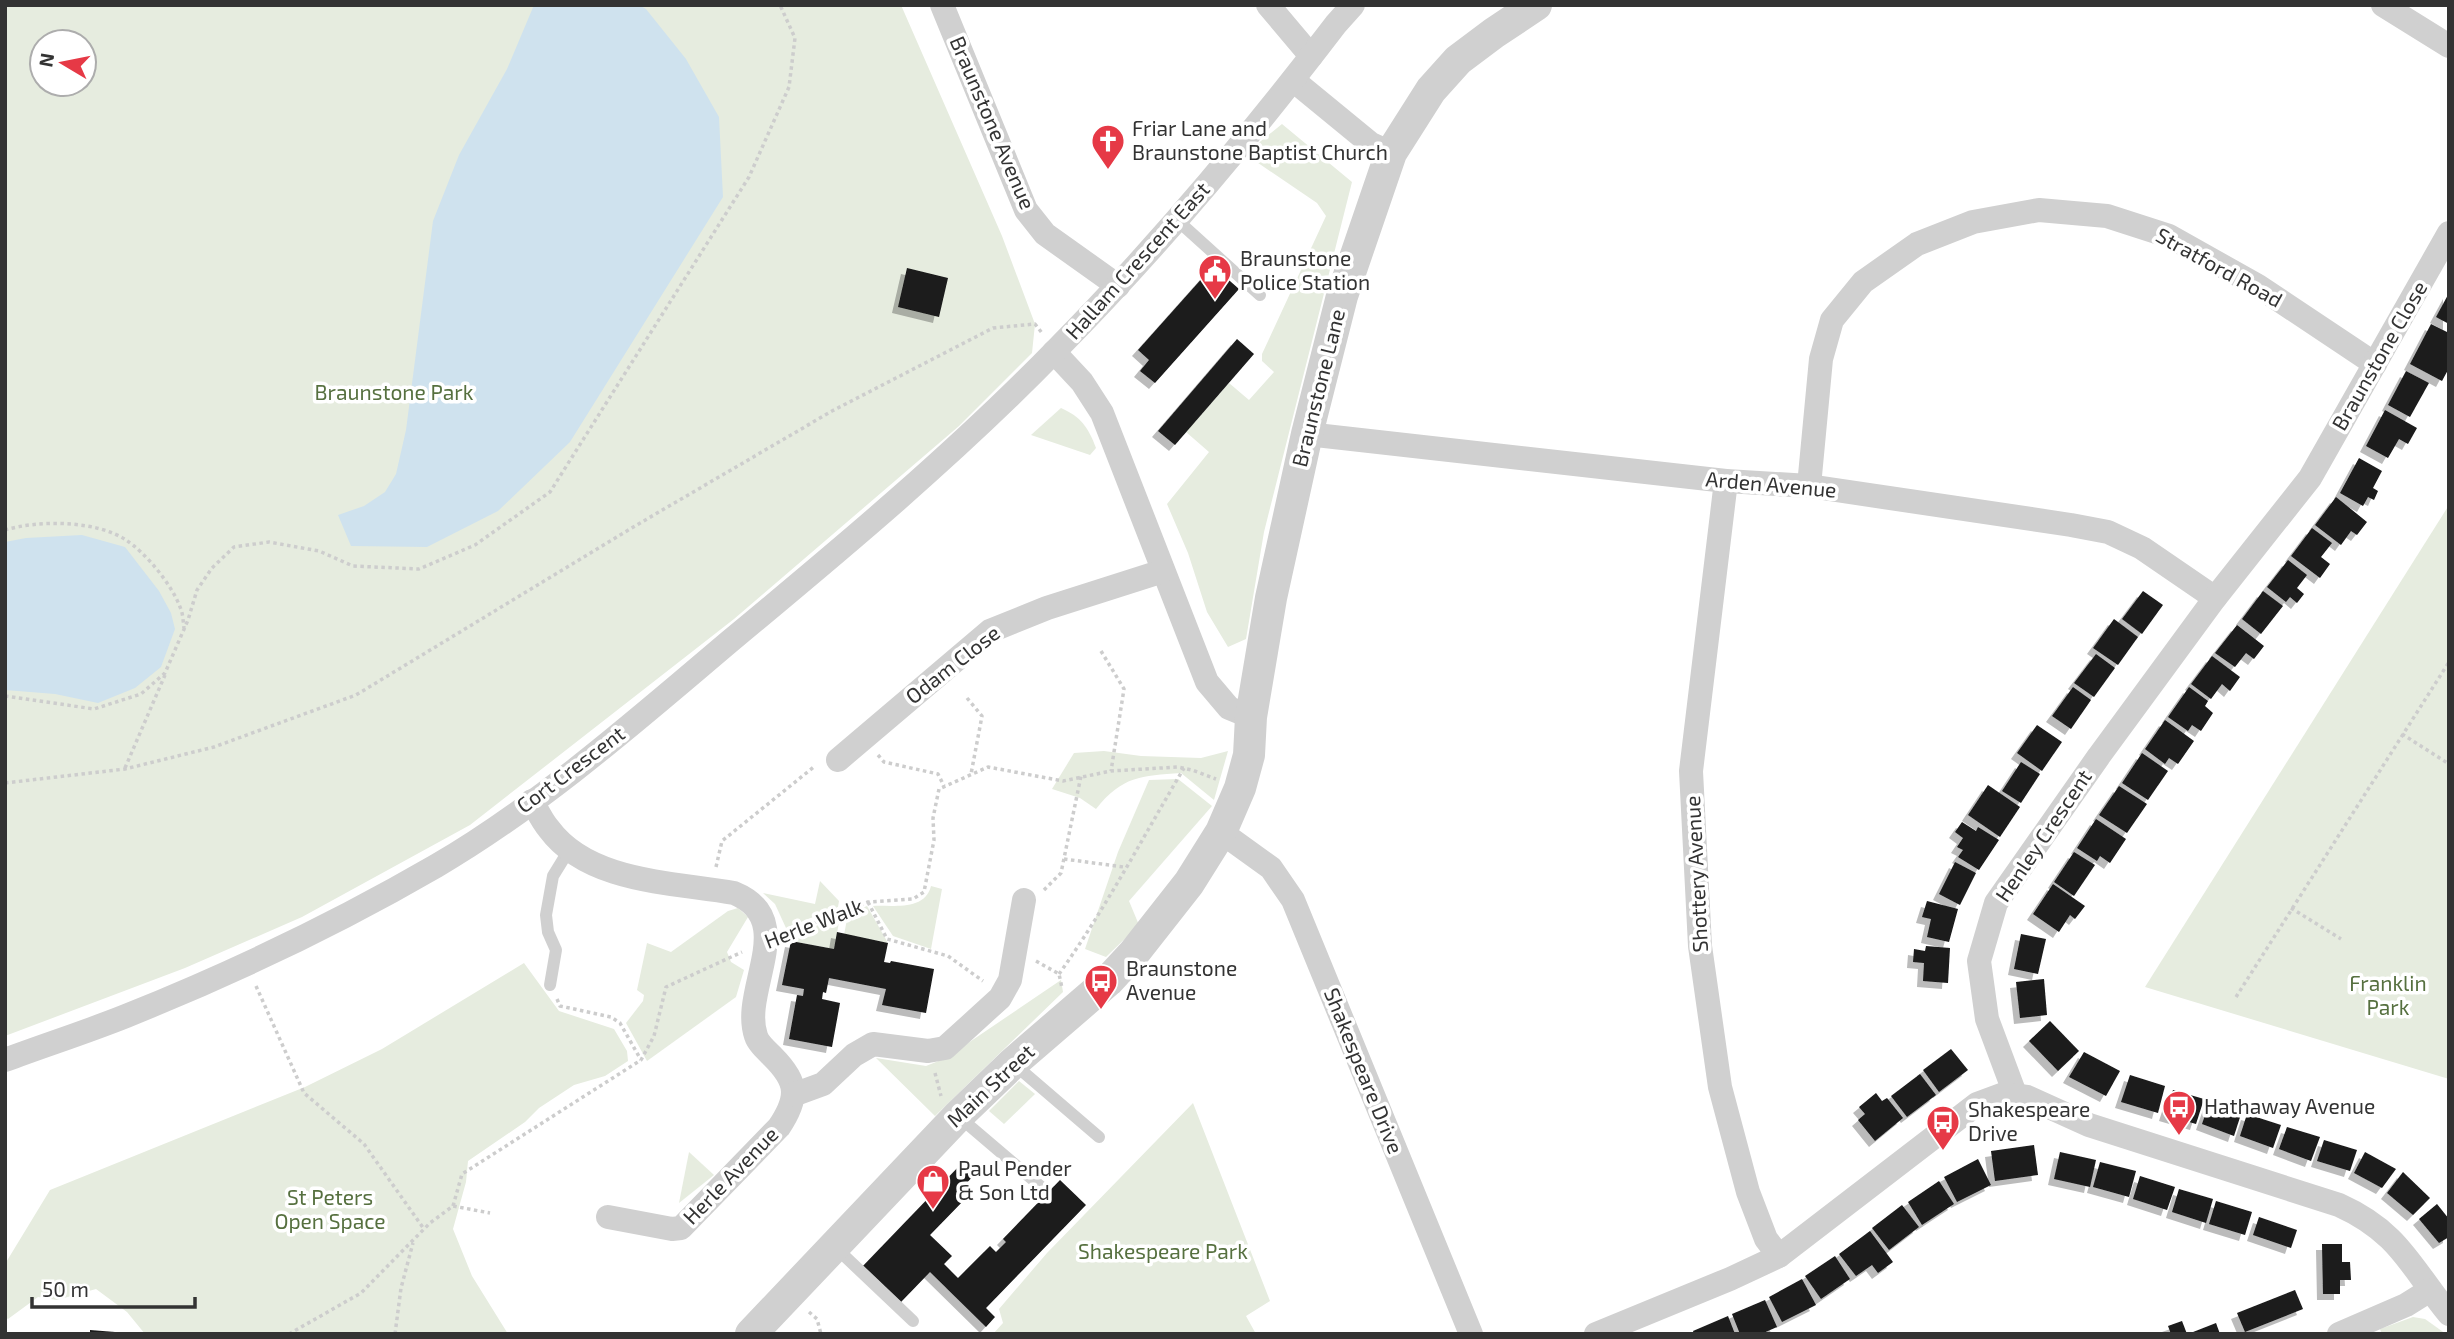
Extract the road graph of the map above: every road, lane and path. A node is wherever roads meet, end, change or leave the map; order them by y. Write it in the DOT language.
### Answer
graph roads {
  1 [pos="780,5"];
  2 [pos="942,5"];
  3 [pos="1268,5"];
  4 [pos="1353,5"];
  5 [pos="1536,5"];
  6 [pos="2383,5"];
  7 [pos="2449,46"];
  8 [pos="1311,56"];
  9 [pos="1293,80"];
  10 [pos="1391,153"];
  11 [pos="1177,220"];
  12 [pos="2449,233"];
  13 [pos="1118,286"];
  14 [pos="1260,295"];
  15 [pos="1054,352"];
  16 [pos="2375,364"];
  17 [pos="1307,434"];
  18 [pos="2310,478"];
  19 [pos="1726,481"];
  20 [pos="1809,486"];
  21 [pos="5,530"];
  22 [pos="1163,570"];
  23 [pos="2215,598"];
  24 [pos="184,629"];
  25 [pos="1101,651"];
  26 [pos="2449,662"];
  27 [pos="166,674"];
  28 [pos="5,696"];
  29 [pos="967,698"];
  30 [pos="1251,717"];
  31 [pos="2402,734"];
  32 [pos="864,737"];
  33 [pos="838,760"];
  34 [pos="2449,764"];
  35 [pos="1184,768"];
  36 [pos="125,769"];
  37 [pos="1111,771"];
  38 [pos="971,774"];
  39 [pos="1081,776"];
  40 [pos="5,783"];
  41 [pos="943,786"];
  42 [pos="1240,788"];
  43 [pos="532,801"];
  44 [pos="1221,832"];
  45 [pos="569,850"];
  46 [pos="1064,859"];
  47 [pos="1125,867"];
  48 [pos="711,889"];
  49 [pos="1024,900"];
  50 [pos="868,902"];
  51 [pos="2291,908"];
  52 [pos="2341,939"];
  53 [pos="767,941"];
  54 [pos="1013,959"];
  55 [pos="246,964"];
  56 [pos="1059,974"];
  57 [pos="550,985"];
  58 [pos="1001,995"];
  59 [pos="2236,997"];
  60 [pos="1073,1011"];
  61 [pos="928,1051"];
  62 [pos="5,1060"];
  63 [pos="641,1060"];
  64 [pos="1013,1063"];
  65 [pos="2015,1094"];
  66 [pos="793,1095"];
  67 [pos="958,1116"];
  68 [pos="1099,1138"];
  69 [pos="1045,1190"];
  70 [pos="453,1206"];
  71 [pos="490,1213"];
  72 [pos="608,1217"];
  73 [pos="424,1229"];
  74 [pos="413,1241"];
  75 [pos="834,1245"];
  76 [pos="1779,1256"];
  77 [pos="2430,1290"];
  78 [pos="2449,1314"];
  79 [pos="913,1321"];
  80 [pos="289,1334"];
  81 [pos="395,1334"];
  82 [pos="751,1334"];
  83 [pos="1471,1334"];
  84 [pos="1596,1334"];
  85 [pos="2339,1334"];
  1 -- 24 [label="path"];
  2 -- 13 [label="street, Braunstone Avenue"];
  3 -- 8 [label="street"];
  4 -- 8 [label="street, Hallam Crescent East"];
  5 -- 10 [label="street, Braunstone Lane"];
  6 -- 7 [label="street"];
  8 -- 9 [label="street, Hallam Crescent East"];
  9 -- 10 [label="street"];
  9 -- 11 [label="street, Hallam Crescent East"];
  10 -- 17 [label="street, Braunstone Lane"];
  11 -- 13 [label="street, Hallam Crescent East"];
  11 -- 14 [label="lane"];
  12 -- 16 [label="street, Braunstone Close"];
  13 -- 15 [label="street, Hallam Crescent East"];
  15 -- 22 [label="street"];
  15 -- 36 [label="path"];
  15 -- 43 [label="street, Cort Crescent"];
  16 -- 18 [label="street, Braunstone Close"];
  16 -- 20 [label="street, Stratford Road"];
  17 -- 19 [label="street, Arden Avenue"];
  17 -- 30 [label="street, Braunstone Lane"];
  18 -- 23 [label="street, Henley Crescent"];
  19 -- 20 [label="street, Arden Avenue"];
  19 -- 76 [label="street, Shottery Avenue"];
  20 -- 23 [label="street, Arden Avenue"];
  21 -- 24 [label="path"];
  22 -- 30 [label="street"];
  22 -- 32 [label="street, Odam Close"];
  23 -- 65 [label="street, Henley Crescent"];
  24 -- 27 [label="path"];
  25 -- 37 [label="path"];
  26 -- 31 [label="path"];
  27 -- 28 [label="path"];
  27 -- 36 [label="path"];
  29 -- 38 [label="path"];
  30 -- 42 [label="street, Braunstone Lane"];
  31 -- 34 [label="path"];
  31 -- 51 [label="path"];
  32 -- 33 [label="street, Odam Close"];
  32 -- 41 [label="path"];
  33 -- 48 [label="path"];
  35 -- 37 [label="path"];
  35 -- 42 [label="path"];
  35 -- 47 [label="path"];
  36 -- 40 [label="path"];
  37 -- 39 [label="path"];
  38 -- 39 [label="path"];
  38 -- 41 [label="path"];
  39 -- 46 [label="path"];
  41 -- 50 [label="path, Herle Walk"];
  42 -- 44 [label="street, Braunstone Lane"];
  43 -- 45 [label="street"];
  43 -- 55 [label="street, Cort Crescent"];
  44 -- 60 [label="street, Main Street"];
  44 -- 83 [label="street, Shakespeare Drive"];
  45 -- 48 [label="street"];
  45 -- 57 [label="lane"];
  46 -- 47 [label="path"];
  46 -- 49 [label="path"];
  47 -- 56 [label="path"];
  48 -- 53 [label="street"];
  49 -- 54 [label="street"];
  50 -- 53 [label="path, Herle Walk"];
  50 -- 58 [label="path"];
  51 -- 52 [label="path"];
  51 -- 59 [label="path"];
  53 -- 63 [label="path, Herle Walk"];
  53 -- 66 [label="street"];
  54 -- 56 [label="path"];
  54 -- 58 [label="street"];
  55 -- 62 [label="street, Cort Crescent"];
  55 -- 73 [label="path"];
  56 -- 60 [label="path"];
  57 -- 63 [label="path"];
  58 -- 61 [label="street"];
  60 -- 64 [label="street, Main Street"];
  61 -- 66 [label="street"];
  61 -- 67 [label="path"];
  63 -- 70 [label="path"];
  64 -- 67 [label="street, Main Street"];
  64 -- 68 [label="lane"];
  65 -- 76 [label="street"];
  65 -- 77 [label="street"];
  66 -- 72 [label="street, Herle Avenue"];
  67 -- 69 [label="lane"];
  67 -- 75 [label="street, Main Street"];
  70 -- 71 [label="path"];
  70 -- 73 [label="path"];
  73 -- 74 [label="path"];
  74 -- 80 [label="path"];
  74 -- 81 [label="path"];
  75 -- 79 [label="lane"];
  75 -- 82 [label="street, Main Street"];
  76 -- 84 [label="street"];
  77 -- 78 [label="street"];
  77 -- 85 [label="street"];
}
